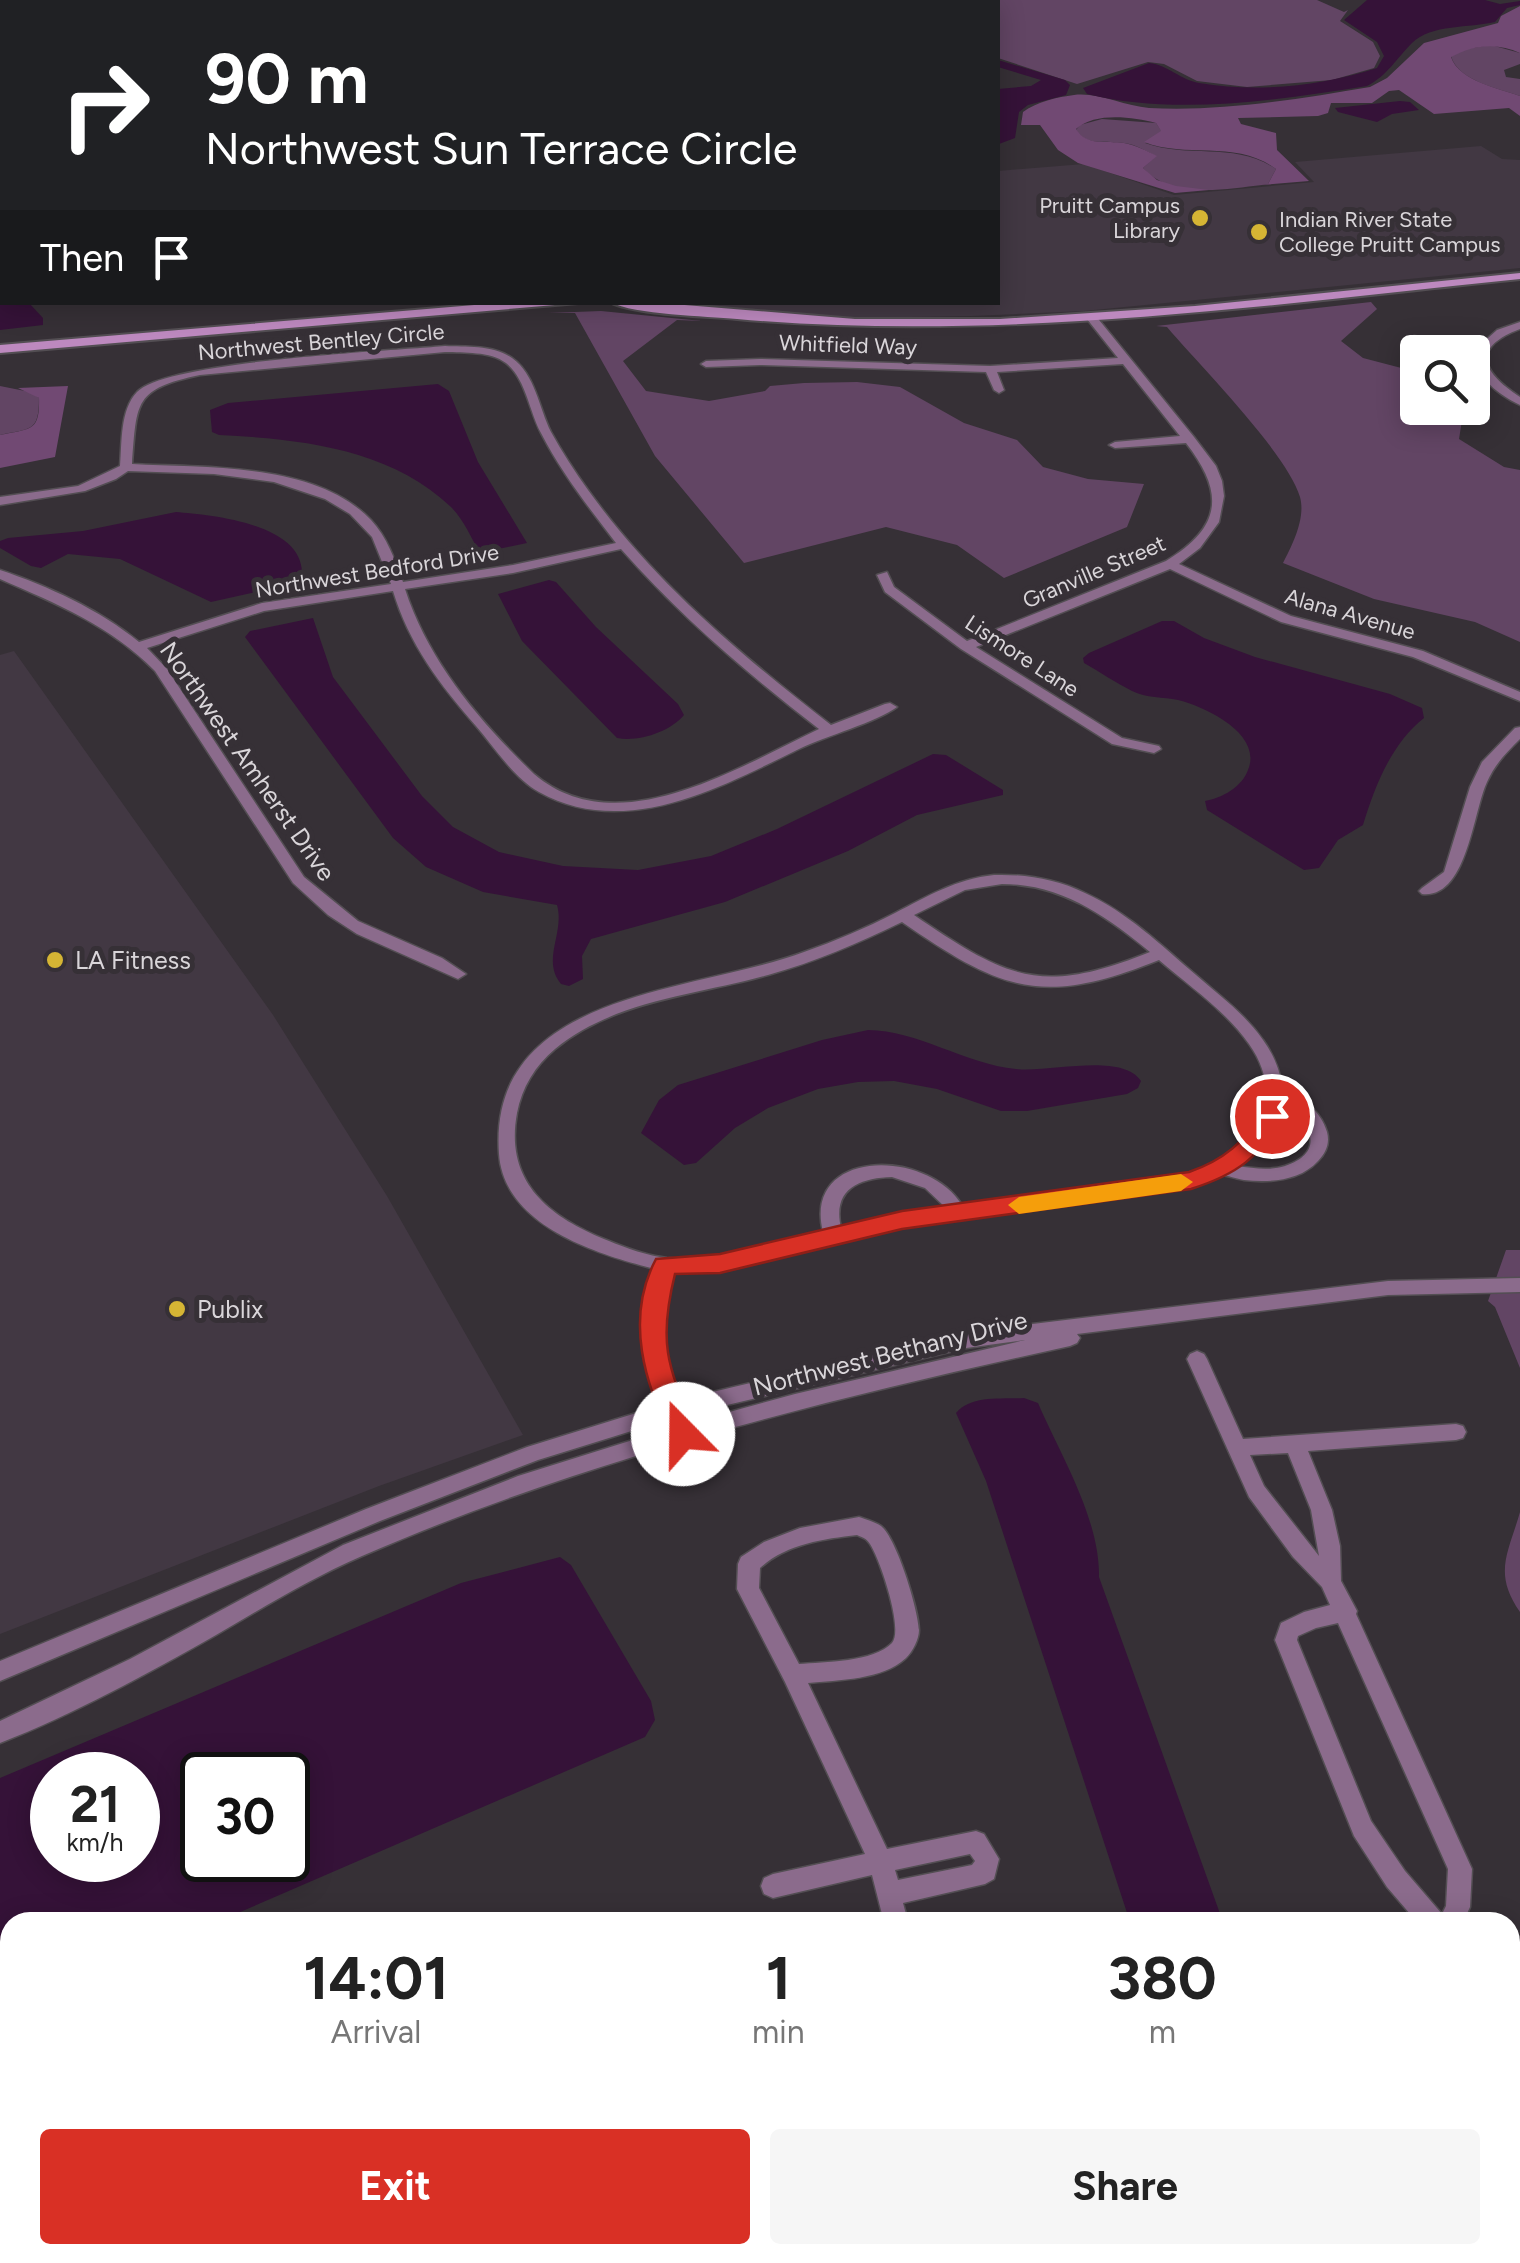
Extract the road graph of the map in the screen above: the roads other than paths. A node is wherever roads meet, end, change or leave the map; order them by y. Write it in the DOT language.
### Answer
graph roads {
  1 [pos="1520,276"];
  2 [pos="513,305"];
  3 [pos="526,305"];
  4 [pos="642,305"];
  5 [pos="664,305"];
  6 [pos="506,306"];
  7 [pos="681,309"];
  8 [pos="1091,317"];
  9 [pos="1520,325"];
  10 [pos="1490,340"];
  11 [pos="0,349"];
  12 [pos="1128,362"];
  13 [pos="706,364"];
  14 [pos="990,368"];
  15 [pos="1490,380"];
  16 [pos="999,390"];
  17 [pos="1520,402"];
  18 [pos="1190,439"];
  19 [pos="1115,445"];
  20 [pos="126,467"];
  21 [pos="0,501"];
  22 [pos="624,545"];
  23 [pos="1170,564"];
  24 [pos="0,574"];
  25 [pos="883,575"];
  26 [pos="398,585"];
  27 [pos="140,646"];
  28 [pos="966,646"];
  29 [pos="1520,696"];
  30 [pos="890,707"];
  31 [pos="829,730"];
  32 [pos="1520,731"];
  33 [pos="1154,749"];
  34 [pos="1428,891"];
  35 [pos="903,915"];
  36 [pos="1161,953"];
  37 [pos="458,974"];
  38 [pos="1276,1093"];
  39 [pos="1222,1169"];
  40 [pos="957,1212"];
  41 [pos="834,1238"];
  42 [pos="664,1265"];
  43 [pos="1520,1285"];
  44 [pos="1198,1312"];
  45 [pos="1197,1358"];
  46 [pos="673,1410"];
  47 [pos="1456,1432"];
  48 [pos="683,1434"];
  49 [pos="1293,1443"];
  50 [pos="1237,1448"];
  51 [pos="1330,1581"];
  52 [pos="1346,1611"];
  53 [pos="0,1670"];
  54 [pos="792,1675"];
  55 [pos="0,1732"];
  56 [pos="881,1862"];
  57 [pos="773,1886"];
  58 [pos="889,1894"];
  59 [pos="894,1912"];
  60 [pos="1424,1912"];
  61 [pos="1455,1912"];
  1 -- 8 [label="street"];
  2 -- 6 [label="street"];
  3 -- 6 [label="street"];
  4 -- 7 [label="street"];
  5 -- 7 [label="street"];
  6 -- 11 [label="street"];
  7 -- 8 [label="street"];
  8 -- 12 [label="street, Granville Street"];
  9 -- 10 [label="street"];
  12 -- 14 [label="street, Whitfield Way"];
  12 -- 18 [label="street, Granville Street"];
  13 -- 14 [label="street, Whitfield Way"];
  14 -- 16 [label="street"];
  15 -- 17 [label="street"];
  18 -- 19 [label="street"];
  18 -- 23 [label="street, Granville Street"];
  20 -- 21 [label="street"];
  20 -- 22 [label="street, Northwest Bentley Circle"];
  20 -- 26 [label="street"];
  22 -- 26 [label="street, Northwest Bedford Drive"];
  22 -- 31 [label="street, Northwest Bentley Circle"];
  23 -- 28 [label="street, Granville Street"];
  23 -- 29 [label="street, Alana Avenue"];
  24 -- 27 [label="street, Northwest Amherst Drive"];
  25 -- 28 [label="street, Lismore Lane"];
  26 -- 27 [label="street, Northwest Bedford Drive"];
  26 -- 31 [label="street"];
  27 -- 37 [label="street, Northwest Amherst Drive"];
  28 -- 33 [label="street, Lismore Lane"];
  30 -- 31 [label="street"];
  32 -- 34 [label="street"];
  35 -- 36 [label="street"];
  35 -- 36 [label="street"];
  35 -- 42 [label="street"];
  36 -- 38 [label="street"];
  38 -- 39 [label="street"];
  38 -- 39 [label="street"];
  39 -- 40 [label="street"];
  40 -- 41 [label="street"];
  40 -- 41 [label="street"];
  41 -- 42 [label="street"];
  42 -- 46 [label="street"];
  43 -- 44 [label="street, Northwest Bethany Drive"];
  44 -- 46 [label="street, Northwest Bethany Drive"];
  44 -- 48 [label="street, Northwest Bethany Drive"];
  45 -- 50 [label="street"];
  46 -- 48 [label="street"];
  46 -- 53 [label="street, Northwest Bethany Drive"];
  47 -- 49 [label="street"];
  48 -- 55 [label="street, Northwest Bethany Drive"];
  49 -- 50 [label="street"];
  49 -- 51 [label="street"];
  50 -- 51 [label="street"];
  51 -- 52 [label="street"];
  52 -- 60 [label="street"];
  52 -- 61 [label="street"];
  54 -- 54 [label="street"];
  54 -- 56 [label="street"];
  56 -- 57 [label="street"];
  56 -- 58 [label="street"];
  56 -- 58 [label="street"];
  58 -- 59 [label="street"];
}
